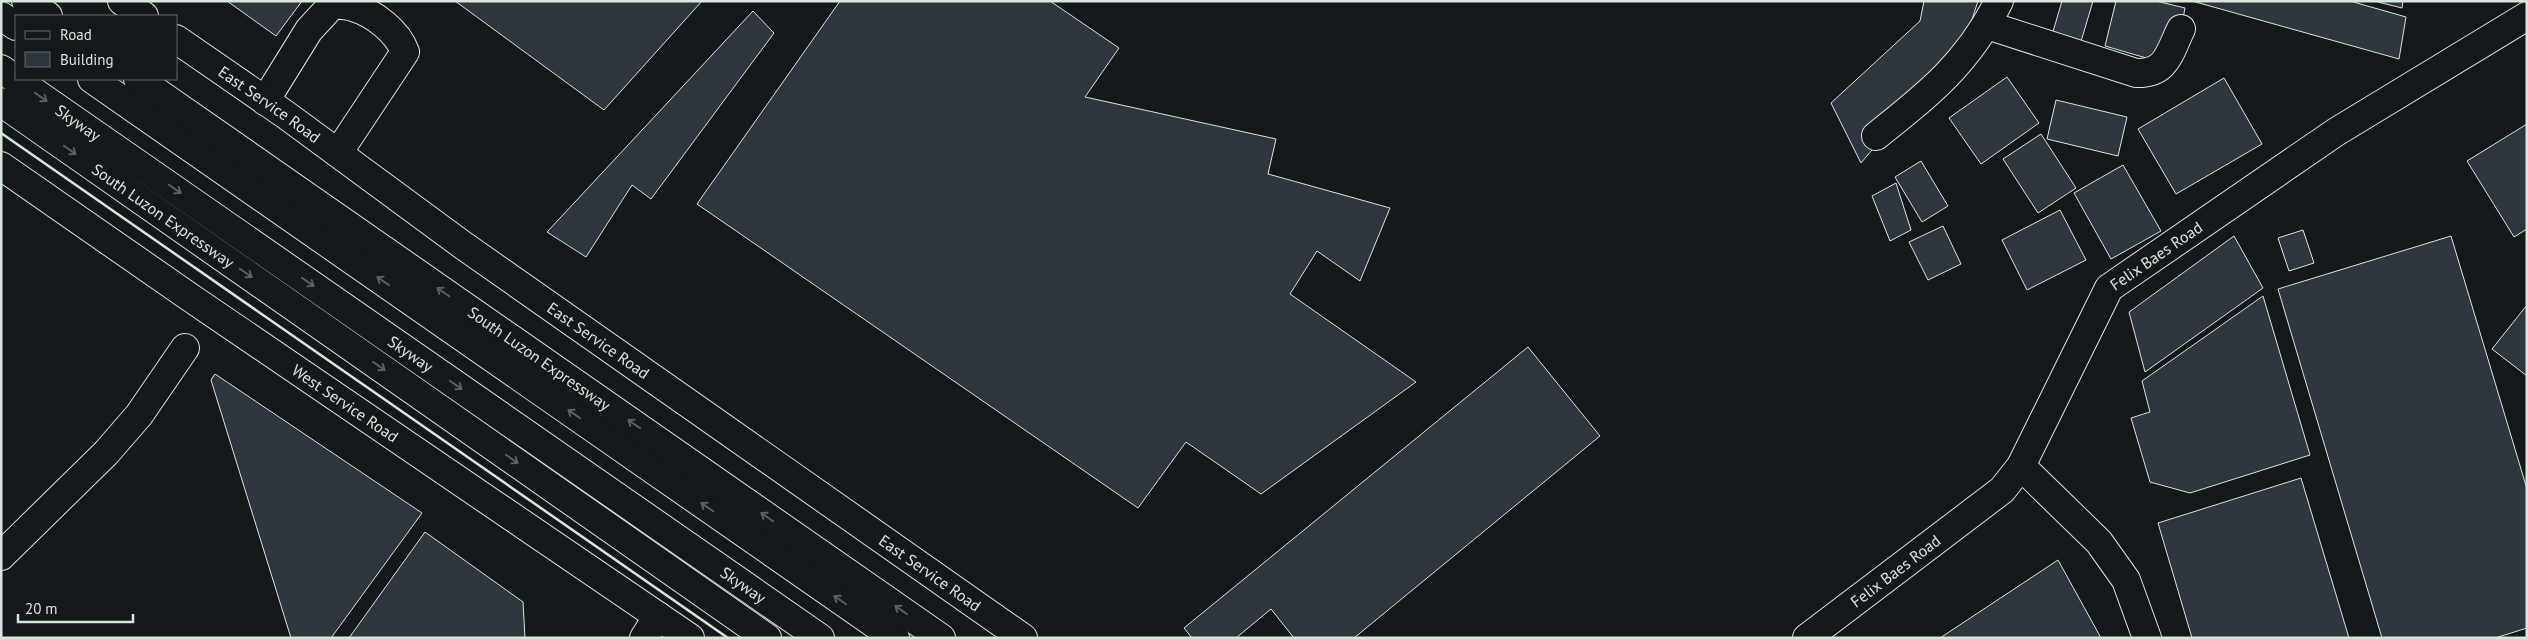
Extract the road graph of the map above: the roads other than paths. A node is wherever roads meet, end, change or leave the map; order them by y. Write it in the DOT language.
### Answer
graph roads {
  1 [pos="26,1"];
  2 [pos="122,1"];
  3 [pos="1999,1"];
  4 [pos="47,15"];
  5 [pos="143,15"];
  6 [pos="1,16"];
  7 [pos="2527,16"];
  8 [pos="15,25"];
  9 [pos="1987,26"];
  10 [pos="2181,29"];
  11 [pos="178,40"];
  12 [pos="1,69"];
  13 [pos="15,79"];
  14 [pos="17,80"];
  15 [pos="93,80"];
  16 [pos="139,80"];
  17 [pos="265,101"];
  18 [pos="1,102"];
  19 [pos="1876,136"];
  20 [pos="338,153"];
  21 [pos="1,166"];
  22 [pos="185,348"];
  23 [pos="2021,466"];
  24 [pos="1,556"];
  25 [pos="651,627"];
  26 [pos="690,638"];
  27 [pos="767,638"];
  28 [pos="820,638"];
  29 [pos="895,638"];
  30 [pos="941,638"];
  31 [pos="1023,638"];
  32 [pos="1807,638"];
  33 [pos="2146,638"];
  1 -- 4 [label="main road"];
  2 -- 5 [label="main road"];
  3 -- 9 [label="main road"];
  6 -- 8 [label="main road"];
  7 -- 23 [label="main road, Felix Baes Road"];
  9 -- 10 [label="main road"];
  9 -- 19 [label="main road"];
  11 -- 17 [label="main road, East Service Road"];
  12 -- 13 [label="main road, Skyway, one-way"];
  14 -- 28 [label="main road, Skyway, one-way"];
  29 -- 15 [label="main road, one-way"];
  30 -- 16 [label="main road, South Luzon Expressway, one-way"];
  17 -- 20 [label="main road, East Service Road"];
  17 -- 20 [label="main road"];
  18 -- 27 [label="main road, South Luzon Expressway, one-way"];
  20 -- 31 [label="main road, East Service Road"];
  21 -- 25 [label="main road, West Service Road"];
  22 -- 24 [label="main road"];
  23 -- 32 [label="main road, Felix Baes Road"];
  23 -- 33 [label="main road"];
  25 -- 26 [label="main road, West Service Road"];
}
